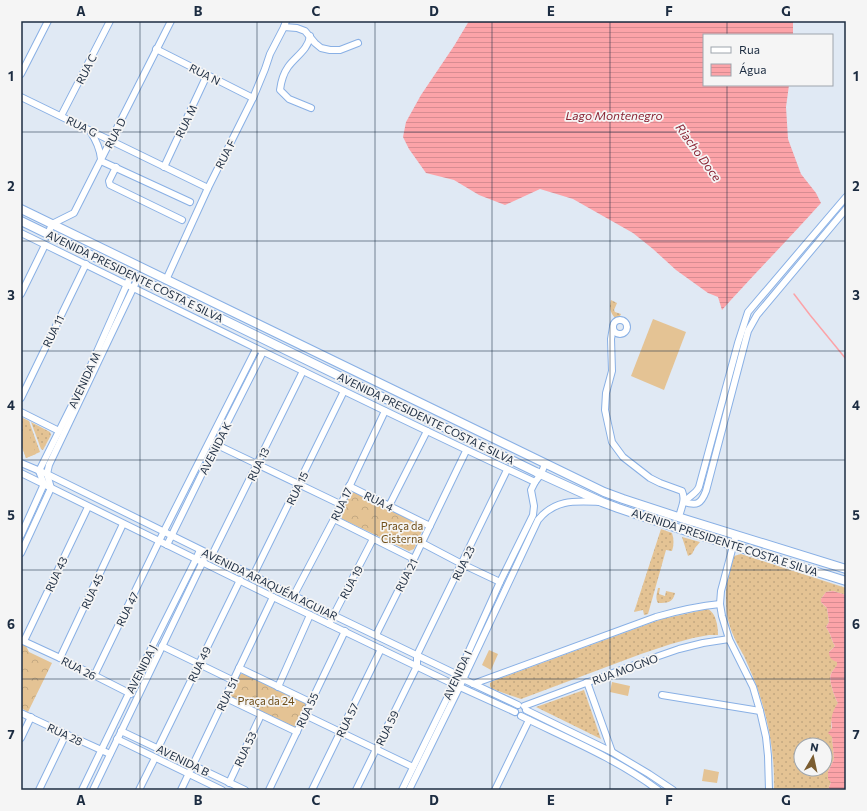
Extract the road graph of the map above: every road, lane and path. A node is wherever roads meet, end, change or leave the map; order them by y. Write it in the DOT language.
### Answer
graph roads {
  1 [pos="48,21"];
  2 [pos="110,21"];
  3 [pos="171,21"];
  4 [pos="285,24"];
  5 [pos="310,36"];
  6 [pos="358,43"];
  7 [pos="156,49"];
  8 [pos="21,74"];
  9 [pos="207,76"];
  10 [pos="21,97"];
  11 [pos="253,98"];
  12 [pos="311,108"];
  13 [pos="61,116"];
  14 [pos="90,130"];
  15 [pos="111,140"];
  16 [pos="101,161"];
  17 [pos="164,167"];
  18 [pos="116,168"];
  19 [pos="208,188"];
  20 [pos="846,197"];
  21 [pos="190,202"];
  22 [pos="21,209"];
  23 [pos="846,209"];
  24 [pos="182,220"];
  25 [pos="21,221"];
  26 [pos="52,224"];
  27 [pos="21,233"];
  28 [pos="48,234"];
  29 [pos="45,245"];
  30 [pos="86,264"];
  31 [pos="135,276"];
  32 [pos="166,280"];
  33 [pos="127,284"];
  34 [pos="134,288"];
  35 [pos="21,294"];
  36 [pos="613,327"];
  37 [pos="256,349"];
  38 [pos="263,352"];
  39 [pos="303,371"];
  40 [pos="86,384"];
  41 [pos="344,391"];
  42 [pos="21,398"];
  43 [pos="423,403"];
  44 [pos="385,411"];
  45 [pos="21,412"];
  46 [pos="417,414"];
  47 [pos="59,431"];
  48 [pos="427,431"];
  49 [pos="209,441"];
  50 [pos="216,445"];
  51 [pos="466,451"];
  52 [pos="21,463"];
  53 [pos="545,464"];
  54 [pos="258,465"];
  55 [pos="507,470"];
  56 [pos="39,471"];
  57 [pos="21,474"];
  58 [pos="47,474"];
  59 [pos="541,474"];
  60 [pos="535,482"];
  61 [pos="44,484"];
  62 [pos="299,484"];
  63 [pos="349,486"];
  64 [pos="51,488"];
  65 [pos="602,502"];
  66 [pos="684,502"];
  67 [pos="340,504"];
  68 [pos="88,506"];
  69 [pos="389,506"];
  70 [pos="679,517"];
  71 [pos="334,519"];
  72 [pos="123,524"];
  73 [pos="430,526"];
  74 [pos="164,531"];
  75 [pos="21,535"];
  76 [pos="172,535"];
  77 [pos="736,535"];
  78 [pos="373,539"];
  79 [pos="160,541"];
  80 [pos="422,543"];
  81 [pos="167,545"];
  82 [pos="733,546"];
  83 [pos="200,550"];
  84 [pos="21,553"];
  85 [pos="210,554"];
  86 [pos="196,559"];
  87 [pos="414,559"];
  88 [pos="511,559"];
  89 [pos="202,562"];
  90 [pos="518,563"];
  91 [pos="462,564"];
  92 [pos="846,569"];
  93 [pos="253,576"];
  94 [pos="240,580"];
  95 [pos="846,581"];
  96 [pos="500,582"];
  97 [pos="249,585"];
  98 [pos="294,595"];
  99 [pos="273,597"];
  100 [pos="720,604"];
  101 [pos="310,615"];
  102 [pos="334,615"];
  103 [pos="329,624"];
  104 [pos="345,631"];
  105 [pos="376,635"];
  106 [pos="728,639"];
  107 [pos="23,641"];
  108 [pos="162,646"];
  109 [pos="381,649"];
  110 [pos="417,655"];
  111 [pos="60,658"];
  112 [pos="199,664"];
  113 [pos="417,666"];
  114 [pos="239,668"];
  115 [pos="458,675"];
  116 [pos="94,676"];
  117 [pos="463,679"];
  118 [pos="234,681"];
  119 [pos="587,682"];
  120 [pos="454,684"];
  121 [pos="473,684"];
  122 [pos="460,686"];
  123 [pos="278,687"];
  124 [pos="129,693"];
  125 [pos="662,695"];
  126 [pos="137,698"];
  127 [pos="226,698"];
  128 [pos="310,702"];
  129 [pos="522,707"];
  130 [pos="515,712"];
  131 [pos="760,712"];
  132 [pos="21,713"];
  133 [pos="261,715"];
  134 [pos="305,715"];
  135 [pos="522,716"];
  136 [pos="31,718"];
  137 [pos="529,720"];
  138 [pos="121,731"];
  139 [pos="297,732"];
  140 [pos="341,732"];
  141 [pos="66,734"];
  142 [pos="21,738"];
  143 [pos="117,739"];
  144 [pos="158,748"];
  145 [pos="376,750"];
  146 [pos="102,751"];
  147 [pos="612,752"];
  148 [pos="110,754"];
  149 [pos="155,758"];
  150 [pos="193,765"];
  151 [pos="413,767"];
  152 [pos="189,774"];
  153 [pos="230,783"];
  154 [pos="39,790"];
  155 [pos="82,790"];
  156 [pos="93,790"];
  157 [pos="139,790"];
  158 [pos="181,790"];
  159 [pos="222,790"];
  160 [pos="245,790"];
  161 [pos="269,790"];
  162 [pos="312,790"];
  163 [pos="356,790"];
  164 [pos="402,790"];
  165 [pos="409,790"];
  166 [pos="495,790"];
  167 [pos="658,790"];
  168 [pos="673,790"];
  169 [pos="769,790"];
  1 -- 8 [label="street"];
  2 -- 13 [label="street, RUA C"];
  3 -- 7 [label="street, RUA D"];
  4 -- 5 [label="street"];
  4 -- 11 [label="street, RUA F"];
  5 -- 6 [label="street"];
  5 -- 12 [label="street"];
  7 -- 9 [label="street, RUA N"];
  7 -- 15 [label="street, RUA D"];
  9 -- 11 [label="street, RUA N"];
  9 -- 17 [label="street, RUA M"];
  10 -- 13 [label="street, RUA G"];
  11 -- 19 [label="street, RUA F"];
  13 -- 14 [label="street, RUA G"];
  14 -- 15 [label="street, RUA G"];
  14 -- 16 [label="street"];
  15 -- 16 [label="street, RUA D"];
  15 -- 17 [label="street, RUA G"];
  16 -- 18 [label="street"];
  16 -- 26 [label="street, RUA D"];
  17 -- 19 [label="street, RUA G"];
  18 -- 21 [label="street"];
  18 -- 24 [label="street"];
  19 -- 32 [label="street, RUA F"];
  20 -- 66 [label="street"];
  22 -- 26 [label="main road, AVENIDA PRESIDENTE COSTA E SILVA"];
  23 -- 66 [label="street"];
  25 -- 28 [label="main road, AVENIDA PRESIDENTE COSTA E SILVA"];
  26 -- 28 [label="street"];
  26 -- 32 [label="main road, AVENIDA PRESIDENTE COSTA E SILVA"];
  27 -- 29 [label="street"];
  28 -- 31 [label="main road, AVENIDA PRESIDENTE COSTA E SILVA"];
  29 -- 30 [label="street"];
  29 -- 35 [label="street"];
  30 -- 33 [label="street"];
  30 -- 42 [label="street, RUA 11"];
  31 -- 33 [label="street, AVENIDA M"];
  31 -- 34 [label="street, AVENIDA M"];
  31 -- 46 [label="main road, AVENIDA PRESIDENTE COSTA E SILVA"];
  32 -- 43 [label="main road, AVENIDA PRESIDENTE COSTA E SILVA"];
  33 -- 34 [label="street"];
  33 -- 40 [label="street, AVENIDA M"];
  34 -- 37 [label="street"];
  34 -- 40 [label="street, AVENIDA M"];
  36 -- 66 [label="street"];
  37 -- 38 [label="street"];
  37 -- 49 [label="street, AVENIDA K"];
  38 -- 39 [label="street"];
  38 -- 50 [label="street, AVENIDA K"];
  39 -- 41 [label="street"];
  39 -- 54 [label="street, RUA 13"];
  40 -- 47 [label="street, AVENIDA M"];
  40 -- 58 [label="street, AVENIDA M"];
  41 -- 44 [label="street"];
  41 -- 62 [label="street, RUA 15"];
  43 -- 46 [label="main road"];
  43 -- 53 [label="main road, AVENIDA PRESIDENTE COSTA E SILVA"];
  44 -- 48 [label="street"];
  44 -- 63 [label="street, RUA 17"];
  45 -- 47 [label="street"];
  46 -- 59 [label="main road, AVENIDA PRESIDENTE COSTA E SILVA"];
  47 -- 56 [label="street, AVENIDA M"];
  48 -- 51 [label="street"];
  48 -- 69 [label="street"];
  49 -- 50 [label="street"];
  49 -- 74 [label="street, AVENIDA K"];
  50 -- 54 [label="street"];
  50 -- 76 [label="street, AVENIDA K"];
  51 -- 55 [label="street"];
  51 -- 73 [label="street, RUA 21"];
  52 -- 56 [label="street, AVENIDA ARAQUÉM AGUIAR"];
  53 -- 59 [label="street"];
  53 -- 70 [label="main road, AVENIDA PRESIDENTE COSTA E SILVA"];
  54 -- 62 [label="street"];
  54 -- 85 [label="street, RUA 13"];
  55 -- 60 [label="street"];
  55 -- 91 [label="street, RUA 23"];
  56 -- 58 [label="street, AVENIDA ARAQUÉM AGUIAR"];
  56 -- 61 [label="street"];
  57 -- 61 [label="street, AVENIDA ARAQUÉM AGUIAR"];
  58 -- 64 [label="street"];
  58 -- 74 [label="street, AVENIDA ARAQUÉM AGUIAR"];
  59 -- 60 [label="street"];
  59 -- 65 [label="main road, AVENIDA PRESIDENTE COSTA E SILVA"];
  60 -- 88 [label="street, AVENIDA I"];
  61 -- 64 [label="street, AVENIDA ARAQUÉM AGUIAR"];
  61 -- 75 [label="street"];
  62 -- 67 [label="street"];
  62 -- 93 [label="street, RUA 15"];
  63 -- 67 [label="street, RUA 17"];
  63 -- 69 [label="street, RUA 4"];
  64 -- 68 [label="street, AVENIDA ARAQUÉM AGUIAR"];
  64 -- 84 [label="street"];
  65 -- 82 [label="main road, AVENIDA PRESIDENTE COSTA E SILVA"];
  65 -- 90 [label="street, AVENIDA I"];
  66 -- 70 [label="street"];
  67 -- 71 [label="street, RUA 17"];
  68 -- 72 [label="street, AVENIDA ARAQUÉM AGUIAR"];
  68 -- 107 [label="street, RUA 43"];
  69 -- 73 [label="street, RUA 4"];
  70 -- 77 [label="main road, AVENIDA PRESIDENTE COSTA E SILVA"];
  71 -- 78 [label="street"];
  71 -- 98 [label="street, RUA 17"];
  72 -- 79 [label="street, AVENIDA ARAQUÉM AGUIAR"];
  72 -- 111 [label="street, RUA 45"];
  73 -- 80 [label="street, RUA 21"];
  74 -- 76 [label="street, AVENIDA ARAQUÉM AGUIAR"];
  74 -- 79 [label="street, AVENIDA K"];
  76 -- 81 [label="street, AVENIDA K"];
  76 -- 83 [label="street, AVENIDA ARAQUÉM AGUIAR"];
  77 -- 82 [label="street"];
  77 -- 92 [label="main road, AVENIDA PRESIDENTE COSTA E SILVA"];
  78 -- 87 [label="street"];
  78 -- 102 [label="street, RUA 19"];
  79 -- 81 [label="street, AVENIDA ARAQUÉM AGUIAR"];
  79 -- 116 [label="street, RUA 47"];
  80 -- 87 [label="street, RUA 21"];
  80 -- 91 [label="street"];
  81 -- 86 [label="street, AVENIDA ARAQUÉM AGUIAR"];
  82 -- 95 [label="main road, AVENIDA PRESIDENTE COSTA E SILVA"];
  82 -- 100 [label="street"];
  83 -- 85 [label="street, AVENIDA ARAQUÉM AGUIAR"];
  83 -- 86 [label="street, AVENIDA J"];
  85 -- 89 [label="street, AVENIDA J"];
  85 -- 93 [label="street, AVENIDA ARAQUÉM AGUIAR"];
  86 -- 89 [label="street, AVENIDA ARAQUÉM AGUIAR"];
  86 -- 124 [label="street, AVENIDA J"];
  87 -- 105 [label="street, RUA 21"];
  88 -- 90 [label="street"];
  88 -- 96 [label="street, AVENIDA I"];
  89 -- 94 [label="street, AVENIDA ARAQUÉM AGUIAR"];
  89 -- 108 [label="street, AVENIDA J"];
  90 -- 117 [label="street, AVENIDA I"];
  91 -- 96 [label="street"];
  91 -- 110 [label="street, RUA 23"];
  93 -- 97 [label="street, RUA 15"];
  93 -- 98 [label="street, AVENIDA ARAQUÉM AGUIAR"];
  94 -- 97 [label="street, AVENIDA ARAQUÉM AGUIAR"];
  94 -- 112 [label="street, RUA 49"];
  96 -- 115 [label="street, AVENIDA I"];
  97 -- 99 [label="street, AVENIDA ARAQUÉM AGUIAR"];
  98 -- 102 [label="street, AVENIDA ARAQUÉM AGUIAR"];
  99 -- 101 [label="street, AVENIDA ARAQUÉM AGUIAR"];
  99 -- 114 [label="street, RUA 51"];
  100 -- 106 [label="street"];
  100 -- 121 [label="street"];
  101 -- 103 [label="street, AVENIDA ARAQUÉM AGUIAR"];
  101 -- 123 [label="street"];
  102 -- 103 [label="street, RUA 19"];
  102 -- 105 [label="street, AVENIDA ARAQUÉM AGUIAR"];
  103 -- 104 [label="street, AVENIDA ARAQUÉM AGUIAR"];
  104 -- 109 [label="street, AVENIDA ARAQUÉM AGUIAR"];
  104 -- 128 [label="street, RUA 55"];
  105 -- 110 [label="street, AVENIDA ARAQUÉM AGUIAR"];
  106 -- 119 [label="street, RUA MOGNO"];
  106 -- 131 [label="street"];
  107 -- 111 [label="street, RUA 26"];
  108 -- 112 [label="street"];
  108 -- 126 [label="street, AVENIDA J"];
  109 -- 113 [label="street, AVENIDA ARAQUÉM AGUIAR"];
  109 -- 140 [label="street, RUA 57"];
  110 -- 113 [label="street"];
  110 -- 115 [label="street, AVENIDA ARAQUÉM AGUIAR"];
  111 -- 116 [label="street, RUA 26"];
  112 -- 118 [label="street"];
  112 -- 144 [label="street, RUA 49"];
  113 -- 120 [label="street, AVENIDA ARAQUÉM AGUIAR"];
  113 -- 145 [label="street, RUA 59"];
  114 -- 118 [label="street, RUA 51"];
  114 -- 123 [label="street"];
  115 -- 117 [label="street, AVENIDA ARAQUÉM AGUIAR"];
  115 -- 120 [label="street, AVENIDA I"];
  116 -- 124 [label="street, RUA 26"];
  117 -- 121 [label="street, AVENIDA ARAQUÉM AGUIAR"];
  117 -- 122 [label="street, AVENIDA I"];
  118 -- 127 [label="street, RUA 51"];
  119 -- 129 [label="street, RUA MOGNO"];
  119 -- 147 [label="street"];
  120 -- 122 [label="street, AVENIDA ARAQUÉM AGUIAR"];
  120 -- 151 [label="street, AVENIDA I"];
  121 -- 129 [label="street, AVENIDA ARAQUÉM AGUIAR"];
  122 -- 130 [label="street, AVENIDA ARAQUÉM AGUIAR"];
  122 -- 165 [label="street, AVENIDA I"];
  123 -- 128 [label="street"];
  124 -- 126 [label="street, RUA 26"];
  124 -- 146 [label="street, AVENIDA J"];
  125 -- 131 [label="street"];
  126 -- 138 [label="street, AVENIDA J"];
  127 -- 133 [label="street"];
  127 -- 150 [label="street, RUA 51"];
  128 -- 134 [label="street, RUA 55"];
  129 -- 130 [label="street"];
  129 -- 135 [label="street"];
  129 -- 147 [label="street, AVENIDA ARAQUÉM AGUIAR"];
  130 -- 135 [label="street"];
  131 -- 169 [label="street"];
  132 -- 136 [label="street, RUA 28"];
  133 -- 139 [label="street"];
  133 -- 153 [label="street, RUA 53"];
  134 -- 139 [label="street, RUA 55"];
  134 -- 140 [label="street"];
  135 -- 137 [label="street"];
  136 -- 141 [label="street, RUA 28"];
  136 -- 142 [label="street"];
  137 -- 166 [label="street"];
  137 -- 167 [label="street"];
  138 -- 143 [label="street, AVENIDA J"];
  138 -- 144 [label="street, AVENIDA B"];
  139 -- 161 [label="street, RUA 55"];
  140 -- 145 [label="street"];
  140 -- 162 [label="street, RUA 57"];
  141 -- 146 [label="street, RUA 28"];
  141 -- 154 [label="street"];
  143 -- 148 [label="street, AVENIDA J"];
  143 -- 149 [label="street, AVENIDA B"];
  144 -- 150 [label="street, AVENIDA B"];
  145 -- 151 [label="street"];
  145 -- 163 [label="street, RUA 59"];
  146 -- 148 [label="street, RUA 28"];
  146 -- 155 [label="street, AVENIDA J"];
  147 -- 168 [label="street, AVENIDA ARAQUÉM AGUIAR"];
  148 -- 156 [label="street, AVENIDA J"];
  149 -- 152 [label="street, AVENIDA B"];
  149 -- 157 [label="street"];
  150 -- 152 [label="street, RUA 51"];
  150 -- 153 [label="street, AVENIDA B"];
  151 -- 164 [label="street, AVENIDA I"];
  152 -- 158 [label="street, RUA 51"];
  152 -- 159 [label="street, AVENIDA B"];
  153 -- 160 [label="street, AVENIDA B"];
}
